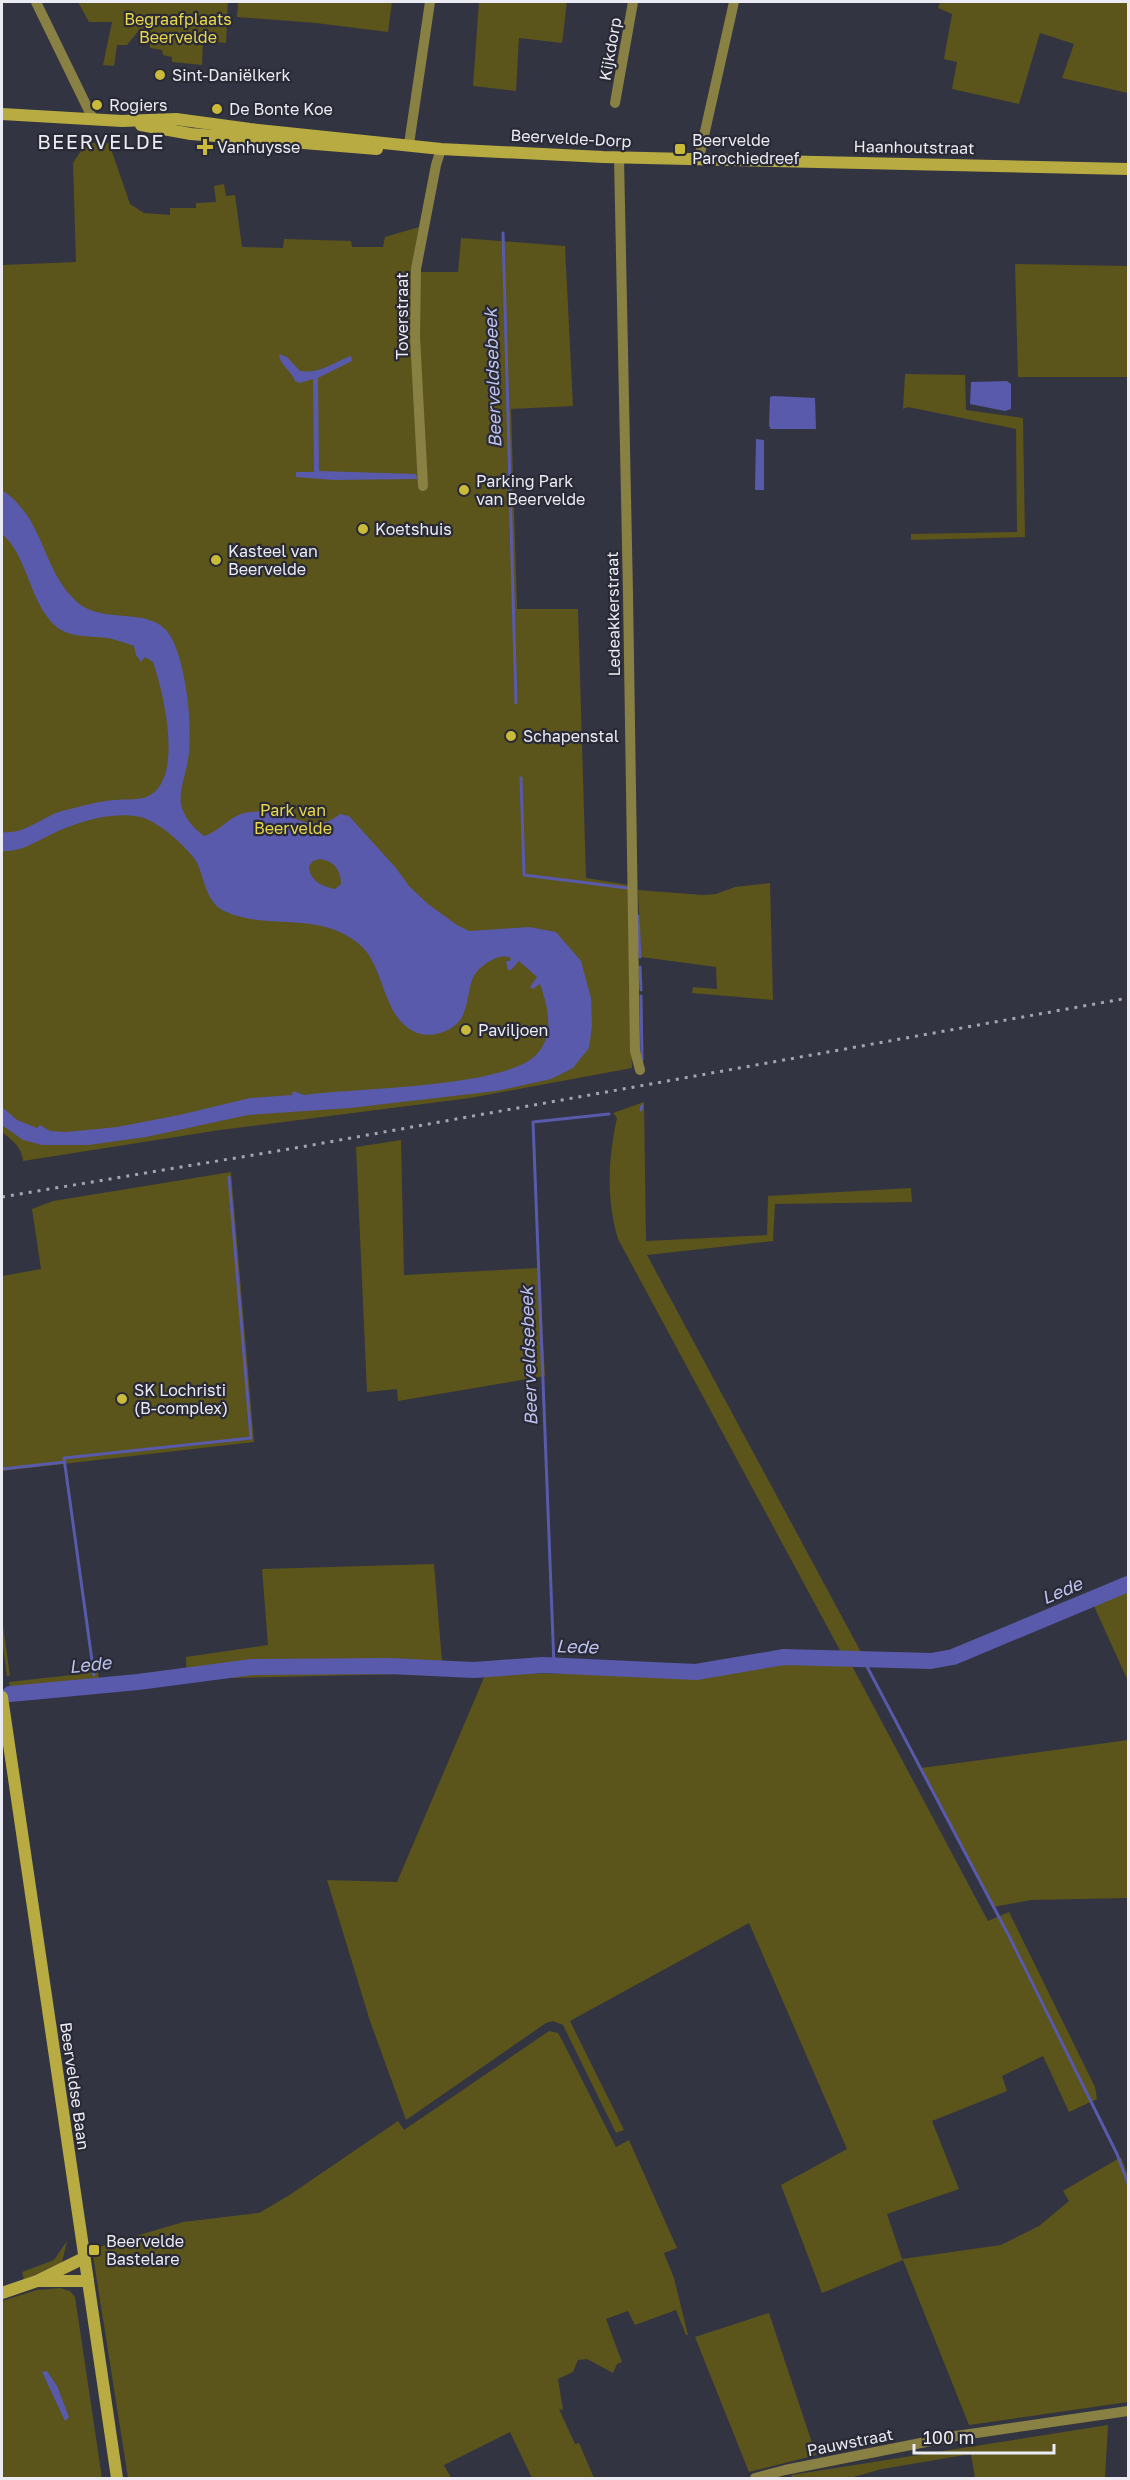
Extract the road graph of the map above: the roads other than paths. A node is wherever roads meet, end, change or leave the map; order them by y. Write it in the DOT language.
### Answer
graph roads {
  1 [pos="36,2"];
  2 [pos="430,2"];
  3 [pos="633,2"];
  4 [pos="734,2"];
  5 [pos="615,103"];
  6 [pos="2,114"];
  7 [pos="93,119"];
  8 [pos="122,121"];
  9 [pos="409,144"];
  10 [pos="441,148"];
  11 [pos="619,158"];
  12 [pos="699,158"];
  13 [pos="1128,169"];
  14 [pos="423,486"];
  15 [pos="640,1070"];
  16 [pos="2,1697"];
  17 [pos="84,2258"];
  18 [pos="37,2281"];
  19 [pos="88,2281"];
  20 [pos="2,2293"];
  21 [pos="1128,2411"];
  22 [pos="117,2478"];
  23 [pos="756,2478"];
  1 -- 7 [label="street"];
  2 -- 9 [label="street"];
  3 -- 5 [label="street, Kijkdorp"];
  4 -- 12 [label="street"];
  6 -- 7 [label="street, Beervelde-Dorp"];
  7 -- 8 [label="street, Beervelde-Dorp"];
  8 -- 9 [label="street, Beervelde-Dorp"];
  8 -- 10 [label="street, Beervelde-Dorp"];
  9 -- 10 [label="street, Beervelde-Dorp"];
  10 -- 11 [label="street, Beervelde-Dorp"];
  10 -- 14 [label="street, Toverstraat"];
  11 -- 12 [label="street, Beervelde-Dorp"];
  11 -- 15 [label="street, Ledeakkerstraat"];
  12 -- 13 [label="street, Haanhoutstraat"];
  16 -- 17 [label="street, Beerveldse Baan"];
  17 -- 18 [label="street"];
  17 -- 19 [label="street, Beerveldse Baan"];
  18 -- 19 [label="street"];
  18 -- 20 [label="street"];
  19 -- 22 [label="street, Beerveldse Baan"];
  21 -- 23 [label="street, Pauwstraat"];
}
